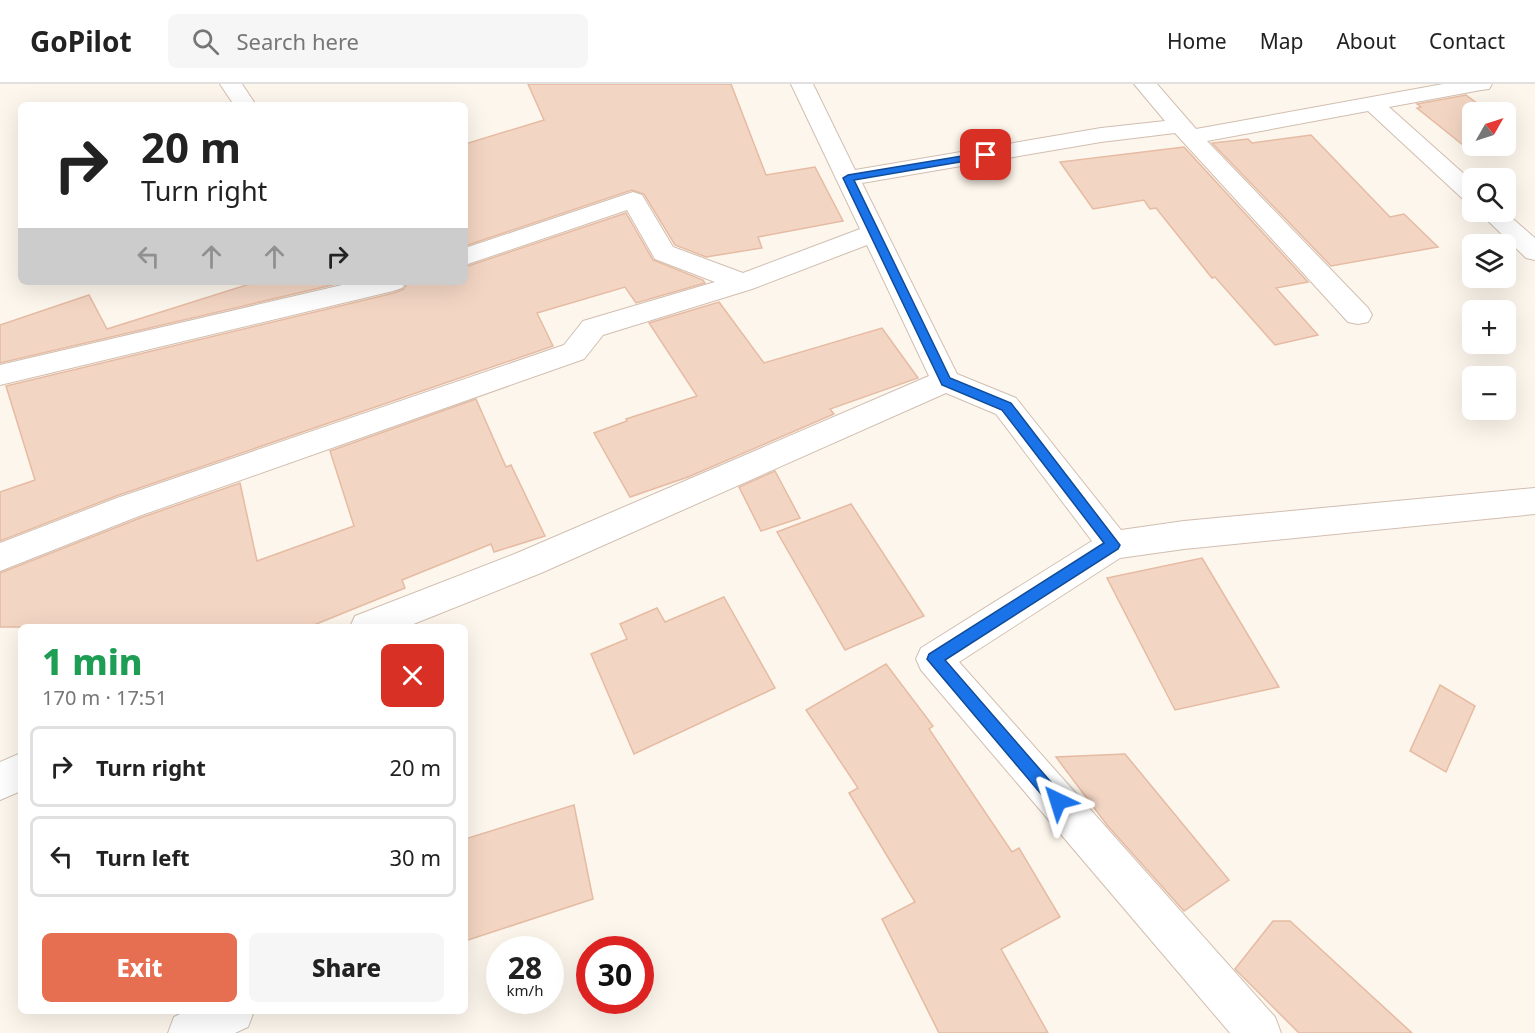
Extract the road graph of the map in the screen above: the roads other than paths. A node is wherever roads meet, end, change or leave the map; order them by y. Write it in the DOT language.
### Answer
graph roads {
  1 [pos="231,84"];
  2 [pos="802,84"];
  3 [pos="1144,84"];
  4 [pos="1481,84"];
  5 [pos="1382,95"];
  6 [pos="243,102"];
  7 [pos="1186,132"];
  8 [pos="848,178"];
  9 [pos="1462,183"];
  10 [pos="1502,222"];
  11 [pos="874,233"];
  12 [pos="1535,252"];
  13 [pos="468,256"];
  14 [pos="743,283"];
  15 [pos="375,285"];
  16 [pos="1358,315"];
  17 [pos="0,375"];
  18 [pos="946,381"];
  19 [pos="1535,501"];
  20 [pos="1113,545"];
  21 [pos="0,557"];
  22 [pos="375,624"];
  23 [pos="18,773"];
  24 [pos="0,781"];
  25 [pos="226,1014"];
  26 [pos="190,1033"];
  27 [pos="1259,1033"];
  1 -- 6 [label="street"];
  2 -- 8 [label="street"];
  3 -- 7 [label="street"];
  4 -- 5 [label="street"];
  5 -- 7 [label="street"];
  5 -- 9 [label="street"];
  7 -- 8 [label="street"];
  7 -- 16 [label="street"];
  8 -- 11 [label="street"];
  10 -- 12 [label="street"];
  11 -- 14 [label="street"];
  11 -- 18 [label="street"];
  13 -- 14 [label="street"];
  14 -- 21 [label="street"];
  15 -- 17 [label="street"];
  18 -- 20 [label="street"];
  18 -- 22 [label="street"];
  19 -- 20 [label="street"];
  20 -- 27 [label="street"];
  23 -- 24 [label="street"];
  25 -- 26 [label="street"];
}
